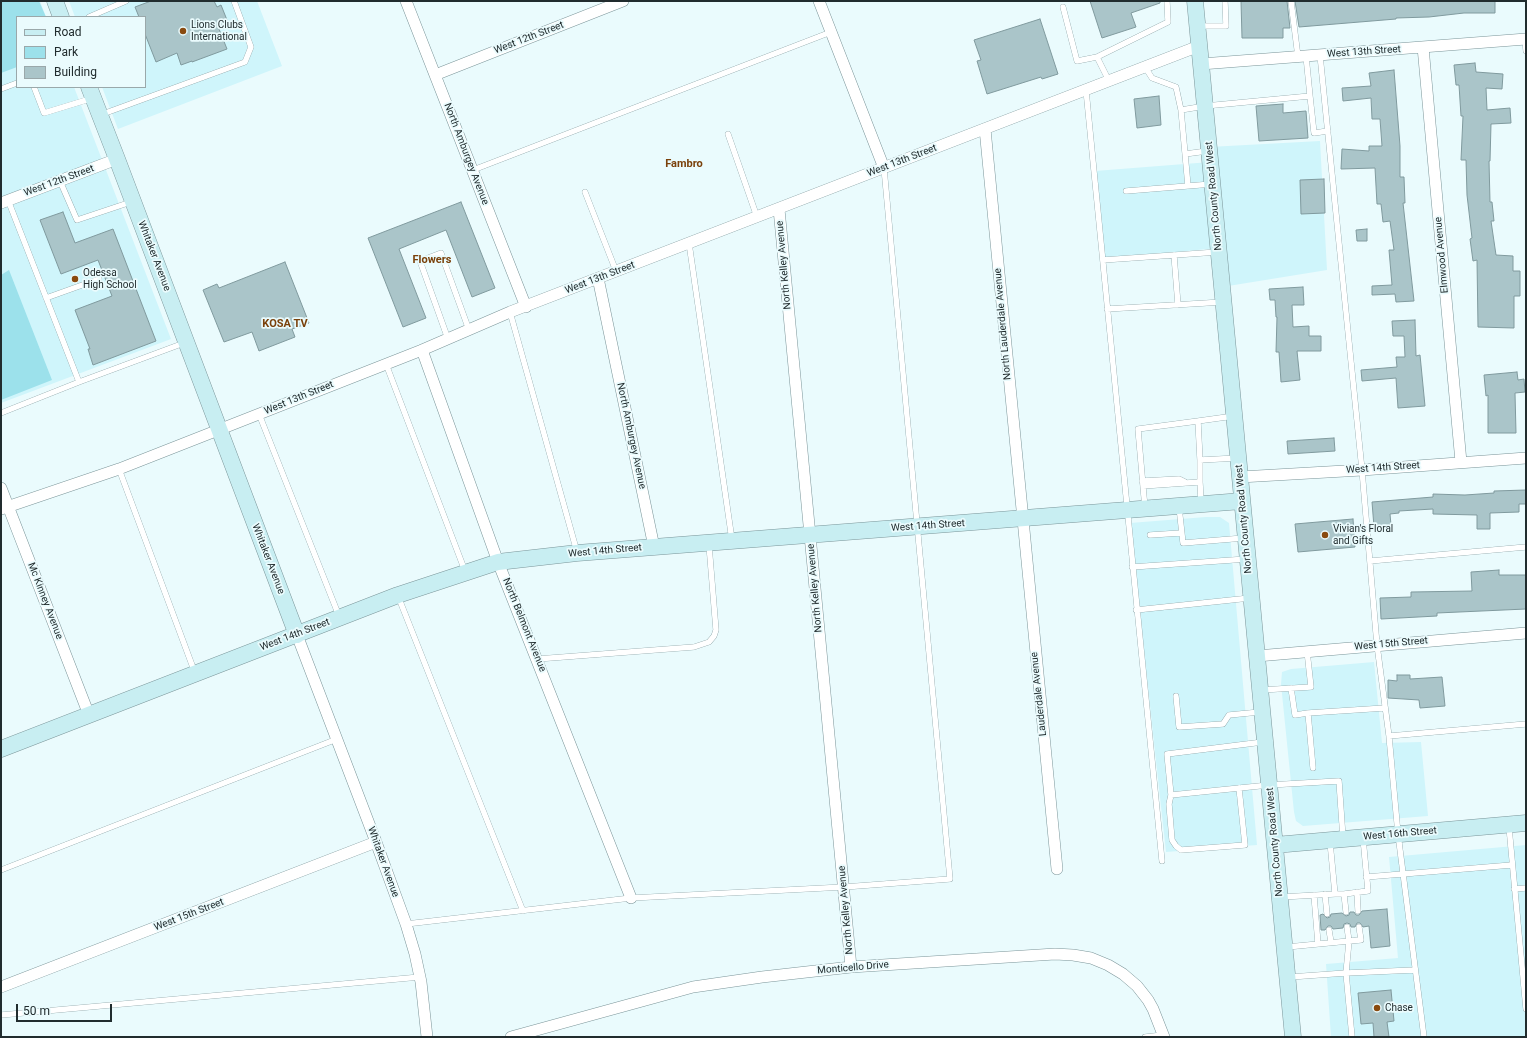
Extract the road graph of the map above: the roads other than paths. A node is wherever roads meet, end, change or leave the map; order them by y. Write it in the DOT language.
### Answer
graph roads {
  1 [pos="55,1"];
  2 [pos="126,1"];
  3 [pos="234,1"];
  4 [pos="406,1"];
  5 [pos="623,1"];
  6 [pos="819,1"];
  7 [pos="1167,1"];
  8 [pos="1195,1"];
  9 [pos="1225,1"];
  10 [pos="1291,1"];
  11 [pos="1063,7"];
  12 [pos="61,16"];
  13 [pos="91,16"];
  14 [pos="1197,26"];
  15 [pos="832,32"];
  16 [pos="1525,39"];
  17 [pos="1199,46"];
  18 [pos="1423,47"];
  19 [pos="1526,51"];
  20 [pos="1320,55"];
  21 [pos="1097,57"];
  22 [pos="1302,57"];
  23 [pos="1201,64"];
  24 [pos="1145,67"];
  25 [pos="435,75"];
  26 [pos="1109,81"];
  27 [pos="16,83"];
  28 [pos="34,88"];
  29 [pos="1,89"];
  30 [pos="1086,90"];
  31 [pos="91,92"];
  32 [pos="1310,96"];
  33 [pos="1205,106"];
  34 [pos="1181,110"];
  35 [pos="100,115"];
  36 [pos="985,129"];
  37 [pos="1328,131"];
  38 [pos="728,134"];
  39 [pos="1209,151"];
  40 [pos="1184,154"];
  41 [pos="118,159"];
  42 [pos="884,168"];
  43 [pos="473,170"];
  44 [pos="60,181"];
  45 [pos="1212,184"];
  46 [pos="1188,186"];
  47 [pos="1126,191"];
  48 [pos="585,192"];
  49 [pos="4,202"];
  50 [pos="134,202"];
  51 [pos="779,209"];
  52 [pos="757,217"];
  53 [pos="689,244"];
  54 [pos="1219,252"];
  55 [pos="1174,255"];
  56 [pos="1103,260"];
  57 [pos="616,272"];
  58 [pos="598,278"];
  59 [pos="99,279"];
  60 [pos="46,298"];
  61 [pos="1224,302"];
  62 [pos="1178,305"];
  63 [pos="526,306"];
  64 [pos="1107,309"];
  65 [pos="510,312"];
  66 [pos="469,330"];
  67 [pos="448,339"];
  68 [pos="186,342"];
  69 [pos="422,350"];
  70 [pos="386,364"];
  71 [pos="79,382"];
  72 [pos="1,413"];
  73 [pos="258,414"];
  74 [pos="1234,416"];
  75 [pos="1198,421"];
  76 [pos="219,430"];
  77 [pos="1238,458"];
  78 [pos="1526,458"];
  79 [pos="1200,460"];
  80 [pos="1461,462"];
  81 [pos="119,469"];
  82 [pos="1362,470"];
  83 [pos="1240,477"];
  84 [pos="1200,482"];
  85 [pos="1142,484"];
  86 [pos="1,488"];
  87 [pos="1242,501"];
  88 [pos="1201,504"];
  89 [pos="1178,506"];
  90 [pos="5,508"];
  91 [pos="1145,509"];
  92 [pos="1127,510"];
  93 [pos="1022,518"];
  94 [pos="918,526"];
  95 [pos="1181,533"];
  96 [pos="810,535"];
  97 [pos="1150,535"];
  98 [pos="1246,538"];
  99 [pos="732,541"];
  100 [pos="709,542"];
  101 [pos="654,547"];
  102 [pos="1526,547"];
  103 [pos="577,553"];
  104 [pos="1248,560"];
  105 [pos="1370,561"];
  106 [pos="498,562"];
  107 [pos="1132,567"];
  108 [pos="466,573"];
  109 [pos="398,596"];
  110 [pos="1252,598"];
  111 [pos="1136,610"];
  112 [pos="340,618"];
  113 [pos="1526,633"];
  114 [pos="297,635"];
  115 [pos="1376,646"];
  116 [pos="1307,651"];
  117 [pos="1257,656"];
  118 [pos="537,659"];
  119 [pos="196,674"];
  120 [pos="1292,688"];
  121 [pos="1260,690"];
  122 [pos="1176,696"];
  123 [pos="1385,708"];
  124 [pos="1262,712"];
  125 [pos="1308,713"];
  126 [pos="90,715"];
  127 [pos="1526,724"];
  128 [pos="1389,736"];
  129 [pos="337,739"];
  130 [pos="1265,742"];
  131 [pos="1,749"];
  132 [pos="1314,768"];
  133 [pos="1270,785"];
  134 [pos="1239,788"];
  135 [pos="1171,795"];
  136 [pos="1526,823"];
  137 [pos="1508,825"];
  138 [pos="1398,834"];
  139 [pos="1363,837"];
  140 [pos="1337,839"];
  141 [pos="376,842"];
  142 [pos="1275,845"];
  143 [pos="1162,860"];
  144 [pos="1512,865"];
  145 [pos="1057,869"];
  146 [pos="1,870"];
  147 [pos="1403,873"];
  148 [pos="1366,877"];
  149 [pos="844,887"];
  150 [pos="1526,888"];
  151 [pos="1514,889"];
  152 [pos="1357,892"];
  153 [pos="1325,894"];
  154 [pos="1335,894"];
  155 [pos="1344,894"];
  156 [pos="1314,895"];
  157 [pos="1280,897"];
  158 [pos="631,898"];
  159 [pos="523,910"];
  160 [pos="1358,911"];
  161 [pos="1346,912"];
  162 [pos="1327,914"];
  163 [pos="406,924"];
  164 [pos="1347,927"];
  165 [pos="1359,927"];
  166 [pos="1329,930"];
  167 [pos="1349,941"];
  168 [pos="1331,942"];
  169 [pos="1318,944"];
  170 [pos="1284,948"];
  171 [pos="851,967"];
  172 [pos="1415,970"];
  173 [pos="1346,973"];
  174 [pos="420,977"];
  175 [pos="1287,977"];
  176 [pos="1,988"];
  177 [pos="1526,1009"];
  178 [pos="1,1015"];
  179 [pos="1164,1036"];
  180 [pos="427,1037"];
  181 [pos="511,1037"];
  182 [pos="1145,1037"];
  183 [pos="1293,1037"];
  184 [pos="1352,1037"];
  185 [pos="1424,1037"];
  1 -- 12 [label="street"];
  2 -- 13 [label="lane"];
  3 -- 35 [label="lane"];
  4 -- 25 [label="street, North Amburgey Avenue"];
  5 -- 25 [label="street, West 12th Street"];
  6 -- 15 [label="street"];
  7 -- 21 [label="lane"];
  8 -- 14 [label="street, North County Road West"];
  9 -- 14 [label="lane"];
  10 -- 22 [label="lane"];
  11 -- 21 [label="lane"];
  14 -- 17 [label="street, North County Road West"];
  15 -- 42 [label="street"];
  15 -- 43 [label="lane"];
  16 -- 18 [label="street, West 13th Street"];
  16 -- 19 [label="lane"];
  17 -- 23 [label="street, North County Road West"];
  17 -- 24 [label="street, West 13th Street"];
  18 -- 20 [label="street, West 13th Street"];
  18 -- 80 [label="street, Elmwood Avenue"];
  20 -- 22 [label="street, West 13th Street"];
  20 -- 37 [label="lane"];
  21 -- 26 [label="lane"];
  22 -- 23 [label="street, West 13th Street"];
  22 -- 32 [label="lane"];
  23 -- 33 [label="street, North County Road West"];
  24 -- 26 [label="street, West 13th Street"];
  24 -- 34 [label="lane"];
  25 -- 43 [label="street, North Amburgey Avenue"];
  26 -- 30 [label="street, West 13th Street"];
  27 -- 29 [label="lane"];
  28 -- 31 [label="lane"];
  30 -- 36 [label="street, West 13th Street"];
  30 -- 56 [label="lane"];
  31 -- 35 [label="street, Whitaker Avenue"];
  32 -- 33 [label="lane"];
  32 -- 37 [label="lane"];
  33 -- 34 [label="lane"];
  33 -- 39 [label="street, North County Road West"];
  34 -- 40 [label="lane"];
  35 -- 41 [label="street, Whitaker Avenue"];
  36 -- 42 [label="street, West 13th Street"];
  36 -- 93 [label="street, North Lauderdale Avenue"];
  37 -- 82 [label="lane"];
  38 -- 52 [label="lane"];
  39 -- 40 [label="lane"];
  39 -- 45 [label="street, North County Road West"];
  40 -- 46 [label="lane"];
  41 -- 44 [label="street, West 12th Street"];
  41 -- 50 [label="street, Whitaker Avenue"];
  42 -- 51 [label="street, West 13th Street"];
  42 -- 94 [label="lane"];
  43 -- 63 [label="street, North Amburgey Avenue"];
  44 -- 49 [label="street, West 12th Street"];
  44 -- 50 [label="lane"];
  45 -- 46 [label="lane"];
  45 -- 54 [label="street, North County Road West"];
  46 -- 47 [label="lane"];
  48 -- 57 [label="lane"];
  49 -- 60 [label="lane"];
  50 -- 68 [label="street, Whitaker Avenue"];
  51 -- 52 [label="street, West 13th Street"];
  51 -- 96 [label="street, North Kelley Avenue"];
  52 -- 53 [label="street, West 13th Street"];
  53 -- 57 [label="street, West 13th Street"];
  53 -- 99 [label="lane"];
  54 -- 55 [label="lane"];
  54 -- 61 [label="street, North County Road West"];
  55 -- 56 [label="lane"];
  55 -- 62 [label="lane"];
  56 -- 64 [label="lane"];
  57 -- 58 [label="street, West 13th Street"];
  58 -- 63 [label="street, West 13th Street"];
  58 -- 101 [label="street, North Amburgey Avenue"];
  59 -- 60 [label="lane"];
  60 -- 71 [label="lane"];
  61 -- 62 [label="lane"];
  61 -- 74 [label="street, North County Road West"];
  62 -- 64 [label="lane"];
  63 -- 65 [label="street, West 13th Street"];
  64 -- 92 [label="lane"];
  65 -- 66 [label="street, West 13th Street"];
  65 -- 103 [label="lane"];
  66 -- 67 [label="street, West 13th Street"];
  66 -- 67 [label="lane"];
  67 -- 69 [label="street, West 13th Street"];
  68 -- 71 [label="lane"];
  68 -- 76 [label="street, Whitaker Avenue"];
  69 -- 70 [label="street, West 13th Street"];
  69 -- 106 [label="street, North Belmont Avenue"];
  70 -- 73 [label="street, West 13th Street"];
  70 -- 108 [label="lane"];
  71 -- 72 [label="lane"];
  73 -- 76 [label="street, West 13th Street"];
  73 -- 112 [label="lane"];
  74 -- 75 [label="lane"];
  74 -- 77 [label="street, North County Road West"];
  75 -- 79 [label="lane"];
  75 -- 85 [label="lane"];
  76 -- 81 [label="street, West 13th Street"];
  76 -- 114 [label="street, Whitaker Avenue"];
  77 -- 79 [label="lane"];
  77 -- 83 [label="street, North County Road West"];
  78 -- 80 [label="street, West 14th Street"];
  79 -- 84 [label="lane"];
  80 -- 82 [label="street, West 14th Street"];
  81 -- 90 [label="street, West 13th Street"];
  81 -- 119 [label="lane"];
  82 -- 83 [label="street, West 14th Street"];
  82 -- 105 [label="lane"];
  83 -- 87 [label="street, North County Road West"];
  84 -- 85 [label="lane"];
  84 -- 88 [label="lane"];
  85 -- 91 [label="lane"];
  86 -- 90 [label="street, Mc Kinney Avenue"];
  87 -- 88 [label="street, West 14th Street"];
  87 -- 98 [label="street, North County Road West"];
  88 -- 89 [label="street, West 14th Street"];
  89 -- 91 [label="street, West 14th Street"];
  89 -- 95 [label="lane"];
  90 -- 126 [label="street, Mc Kinney Avenue"];
  91 -- 92 [label="street, West 14th Street"];
  92 -- 93 [label="street, West 14th Street"];
  92 -- 107 [label="lane"];
  93 -- 94 [label="street, West 14th Street"];
  93 -- 145 [label="street, Lauderdale Avenue"];
  94 -- 96 [label="street, West 14th Street"];
  94 -- 149 [label="lane"];
  95 -- 97 [label="lane"];
  95 -- 98 [label="lane"];
  96 -- 99 [label="street, West 14th Street"];
  96 -- 149 [label="street, North Kelley Avenue"];
  98 -- 104 [label="street, North County Road West"];
  99 -- 100 [label="street, West 14th Street"];
  100 -- 101 [label="street, West 14th Street"];
  100 -- 118 [label="lane"];
  101 -- 103 [label="street, West 14th Street"];
  102 -- 105 [label="lane"];
  103 -- 106 [label="street, West 14th Street"];
  104 -- 107 [label="lane"];
  104 -- 110 [label="street, North County Road West"];
  105 -- 115 [label="lane"];
  106 -- 108 [label="street, West 14th Street"];
  106 -- 118 [label="street, North Belmont Avenue"];
  107 -- 111 [label="lane"];
  108 -- 109 [label="street, West 14th Street"];
  109 -- 112 [label="street, West 14th Street"];
  109 -- 159 [label="lane"];
  110 -- 111 [label="lane"];
  110 -- 117 [label="street, North County Road West"];
  111 -- 143 [label="lane"];
  112 -- 114 [label="street, West 14th Street"];
  113 -- 115 [label="street, West 15th Street"];
  114 -- 119 [label="street, West 14th Street"];
  114 -- 129 [label="street, Whitaker Avenue"];
  115 -- 116 [label="street, West 15th Street"];
  115 -- 123 [label="lane"];
  116 -- 117 [label="street, West 15th Street"];
  116 -- 120 [label="lane"];
  117 -- 121 [label="street, North County Road West"];
  118 -- 158 [label="street, North Belmont Avenue"];
  119 -- 126 [label="street, West 14th Street"];
  120 -- 121 [label="lane"];
  120 -- 125 [label="lane"];
  121 -- 124 [label="street, North County Road West"];
  122 -- 124 [label="lane"];
  123 -- 125 [label="lane"];
  123 -- 128 [label="lane"];
  124 -- 130 [label="street, North County Road West"];
  125 -- 132 [label="lane"];
  126 -- 131 [label="street, West 14th Street"];
  127 -- 128 [label="lane"];
  128 -- 138 [label="lane"];
  129 -- 141 [label="street, Whitaker Avenue"];
  129 -- 146 [label="lane"];
  130 -- 133 [label="street, North County Road West"];
  130 -- 135 [label="lane"];
  133 -- 134 [label="lane"];
  133 -- 140 [label="lane"];
  133 -- 142 [label="street, North County Road West"];
  134 -- 135 [label="lane"];
  134 -- 135 [label="lane"];
  136 -- 137 [label="street, West 16th Street"];
  137 -- 138 [label="street, West 16th Street"];
  137 -- 144 [label="lane"];
  138 -- 139 [label="street, West 16th Street"];
  138 -- 147 [label="lane"];
  139 -- 140 [label="street, West 16th Street"];
  139 -- 148 [label="lane"];
  140 -- 142 [label="street, West 16th Street"];
  140 -- 154 [label="lane"];
  141 -- 163 [label="street, Whitaker Avenue"];
  141 -- 176 [label="street, West 15th Street"];
  142 -- 157 [label="street, North County Road West"];
  144 -- 147 [label="lane"];
  144 -- 151 [label="lane"];
  147 -- 148 [label="lane"];
  147 -- 172 [label="lane"];
  148 -- 152 [label="lane"];
  149 -- 158 [label="lane"];
  149 -- 171 [label="street, North Kelley Avenue"];
  150 -- 151 [label="lane"];
  151 -- 177 [label="lane"];
  152 -- 155 [label="lane"];
  152 -- 160 [label="lane"];
  153 -- 154 [label="lane"];
  153 -- 156 [label="lane"];
  153 -- 162 [label="lane"];
  154 -- 155 [label="lane"];
  155 -- 161 [label="lane"];
  156 -- 157 [label="lane"];
  156 -- 169 [label="lane"];
  157 -- 170 [label="street, North County Road West"];
  158 -- 159 [label="lane"];
  159 -- 163 [label="lane"];
  163 -- 174 [label="street, Whitaker Avenue"];
  164 -- 167 [label="lane"];
  165 -- 167 [label="lane"];
  166 -- 168 [label="lane"];
  167 -- 168 [label="lane"];
  167 -- 173 [label="lane"];
  168 -- 169 [label="lane"];
  169 -- 170 [label="lane"];
  170 -- 175 [label="street, North County Road West"];
  171 -- 179 [label="street, Monticello Drive"];
  171 -- 181 [label="street, Monticello Drive"];
  172 -- 173 [label="lane"];
  172 -- 185 [label="lane"];
  173 -- 175 [label="lane"];
  173 -- 184 [label="lane"];
  174 -- 178 [label="lane"];
  174 -- 180 [label="street, Whitaker Avenue"];
  175 -- 183 [label="street, North County Road West"];
  179 -- 182 [label="lane"];
}
